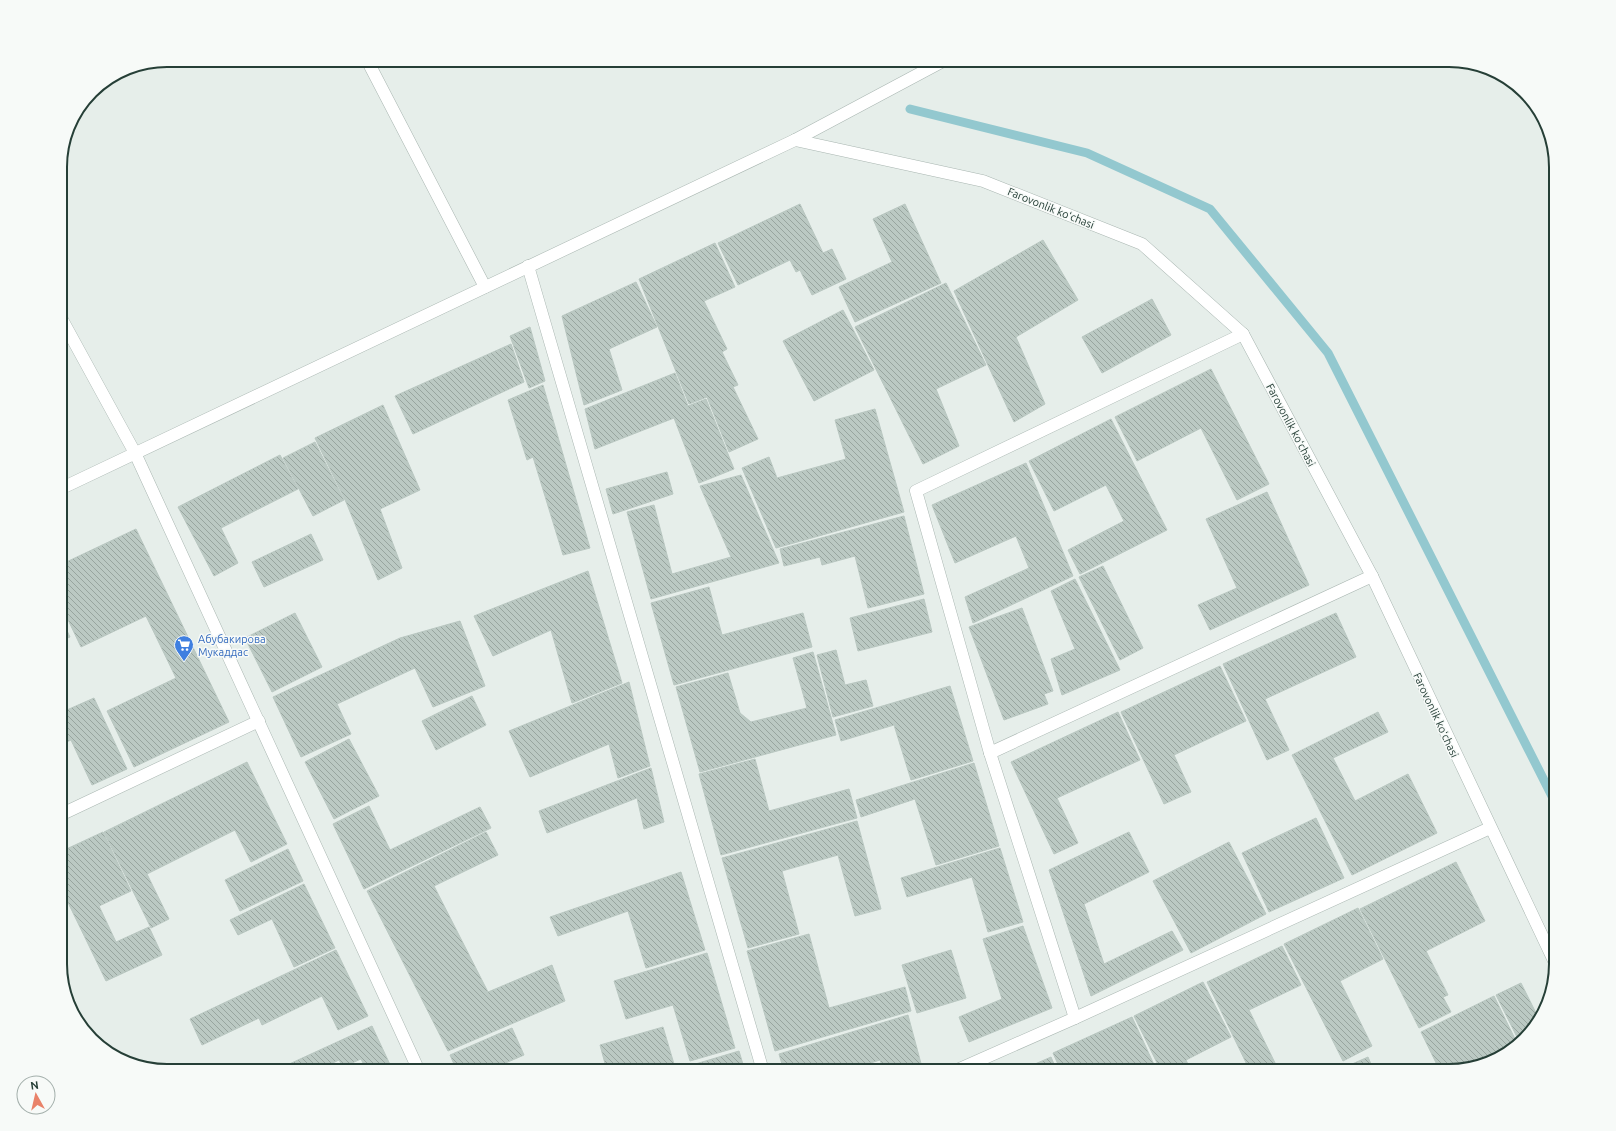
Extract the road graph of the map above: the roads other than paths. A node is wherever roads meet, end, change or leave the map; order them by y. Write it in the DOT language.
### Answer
graph roads {
  1 [pos="371,67"];
  2 [pos="932,67"];
  3 [pos="795,140"];
  4 [pos="528,266"];
  5 [pos="486,287"];
  6 [pos="67,329"];
  7 [pos="1242,334"];
  8 [pos="135,453"];
  9 [pos="67,486"];
  10 [pos="1372,576"];
  11 [pos="259,721"];
  12 [pos="990,753"];
  13 [pos="67,811"];
  14 [pos="1490,828"];
  15 [pos="1549,950"];
  16 [pos="1076,1018"];
  17 [pos="416,1064"];
  18 [pos="761,1064"];
  19 [pos="971,1064"];
  1 -- 5 [label="street"];
  2 -- 3 [label="street"];
  3 -- 4 [label="street"];
  3 -- 7 [label="street, Farovonlik koʻchasi"];
  4 -- 5 [label="street"];
  4 -- 18 [label="street"];
  5 -- 8 [label="street"];
  6 -- 8 [label="street"];
  7 -- 10 [label="street, Farovonlik koʻchasi"];
  7 -- 12 [label="street"];
  8 -- 9 [label="street"];
  8 -- 11 [label="street"];
  10 -- 12 [label="street"];
  10 -- 14 [label="street, Farovonlik koʻchasi"];
  11 -- 13 [label="street"];
  11 -- 17 [label="street"];
  12 -- 16 [label="street"];
  14 -- 15 [label="street, Farovonlik koʻchasi"];
  14 -- 16 [label="street"];
  16 -- 19 [label="street"];
}
